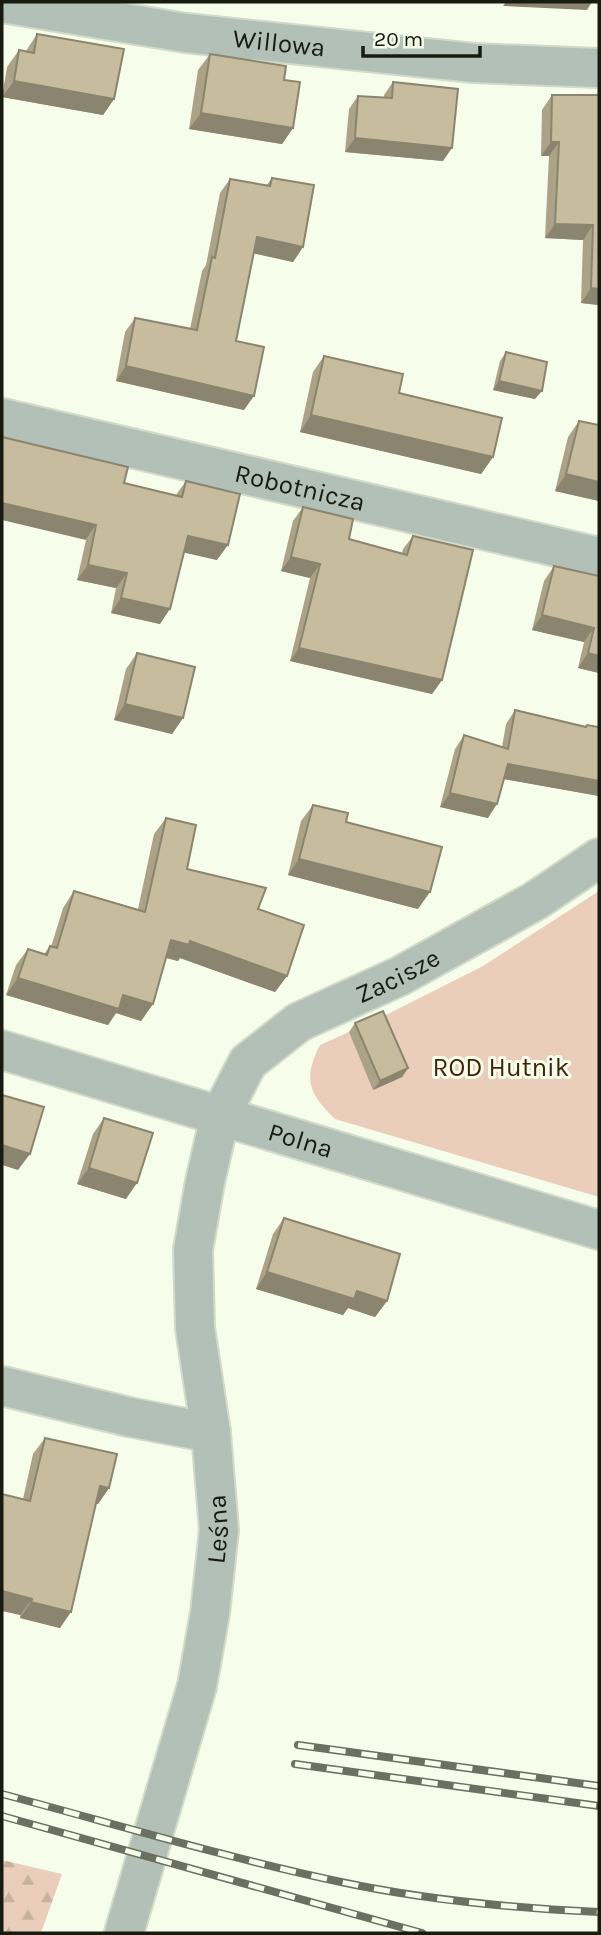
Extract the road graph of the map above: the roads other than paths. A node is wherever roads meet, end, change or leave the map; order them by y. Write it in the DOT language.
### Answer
graph roads {
  1 [pos="2,3"];
  2 [pos="599,68"];
  3 [pos="2,418"];
  4 [pos="599,557"];
  5 [pos="599,858"];
  6 [pos="2,1050"];
  7 [pos="220,1116"];
  8 [pos="599,1230"];
  9 [pos="2,1386"];
  10 [pos="211,1433"];
  11 [pos="124,1933"];
  1 -- 2 [label="street, Willowa"];
  3 -- 4 [label="street, Robotnicza"];
  5 -- 7 [label="street, Zacisze"];
  6 -- 7 [label="street, Polna"];
  7 -- 8 [label="street, Polna"];
  7 -- 10 [label="street, Leśna"];
  9 -- 10 [label="street"];
  10 -- 11 [label="street, Leśna"];
}
